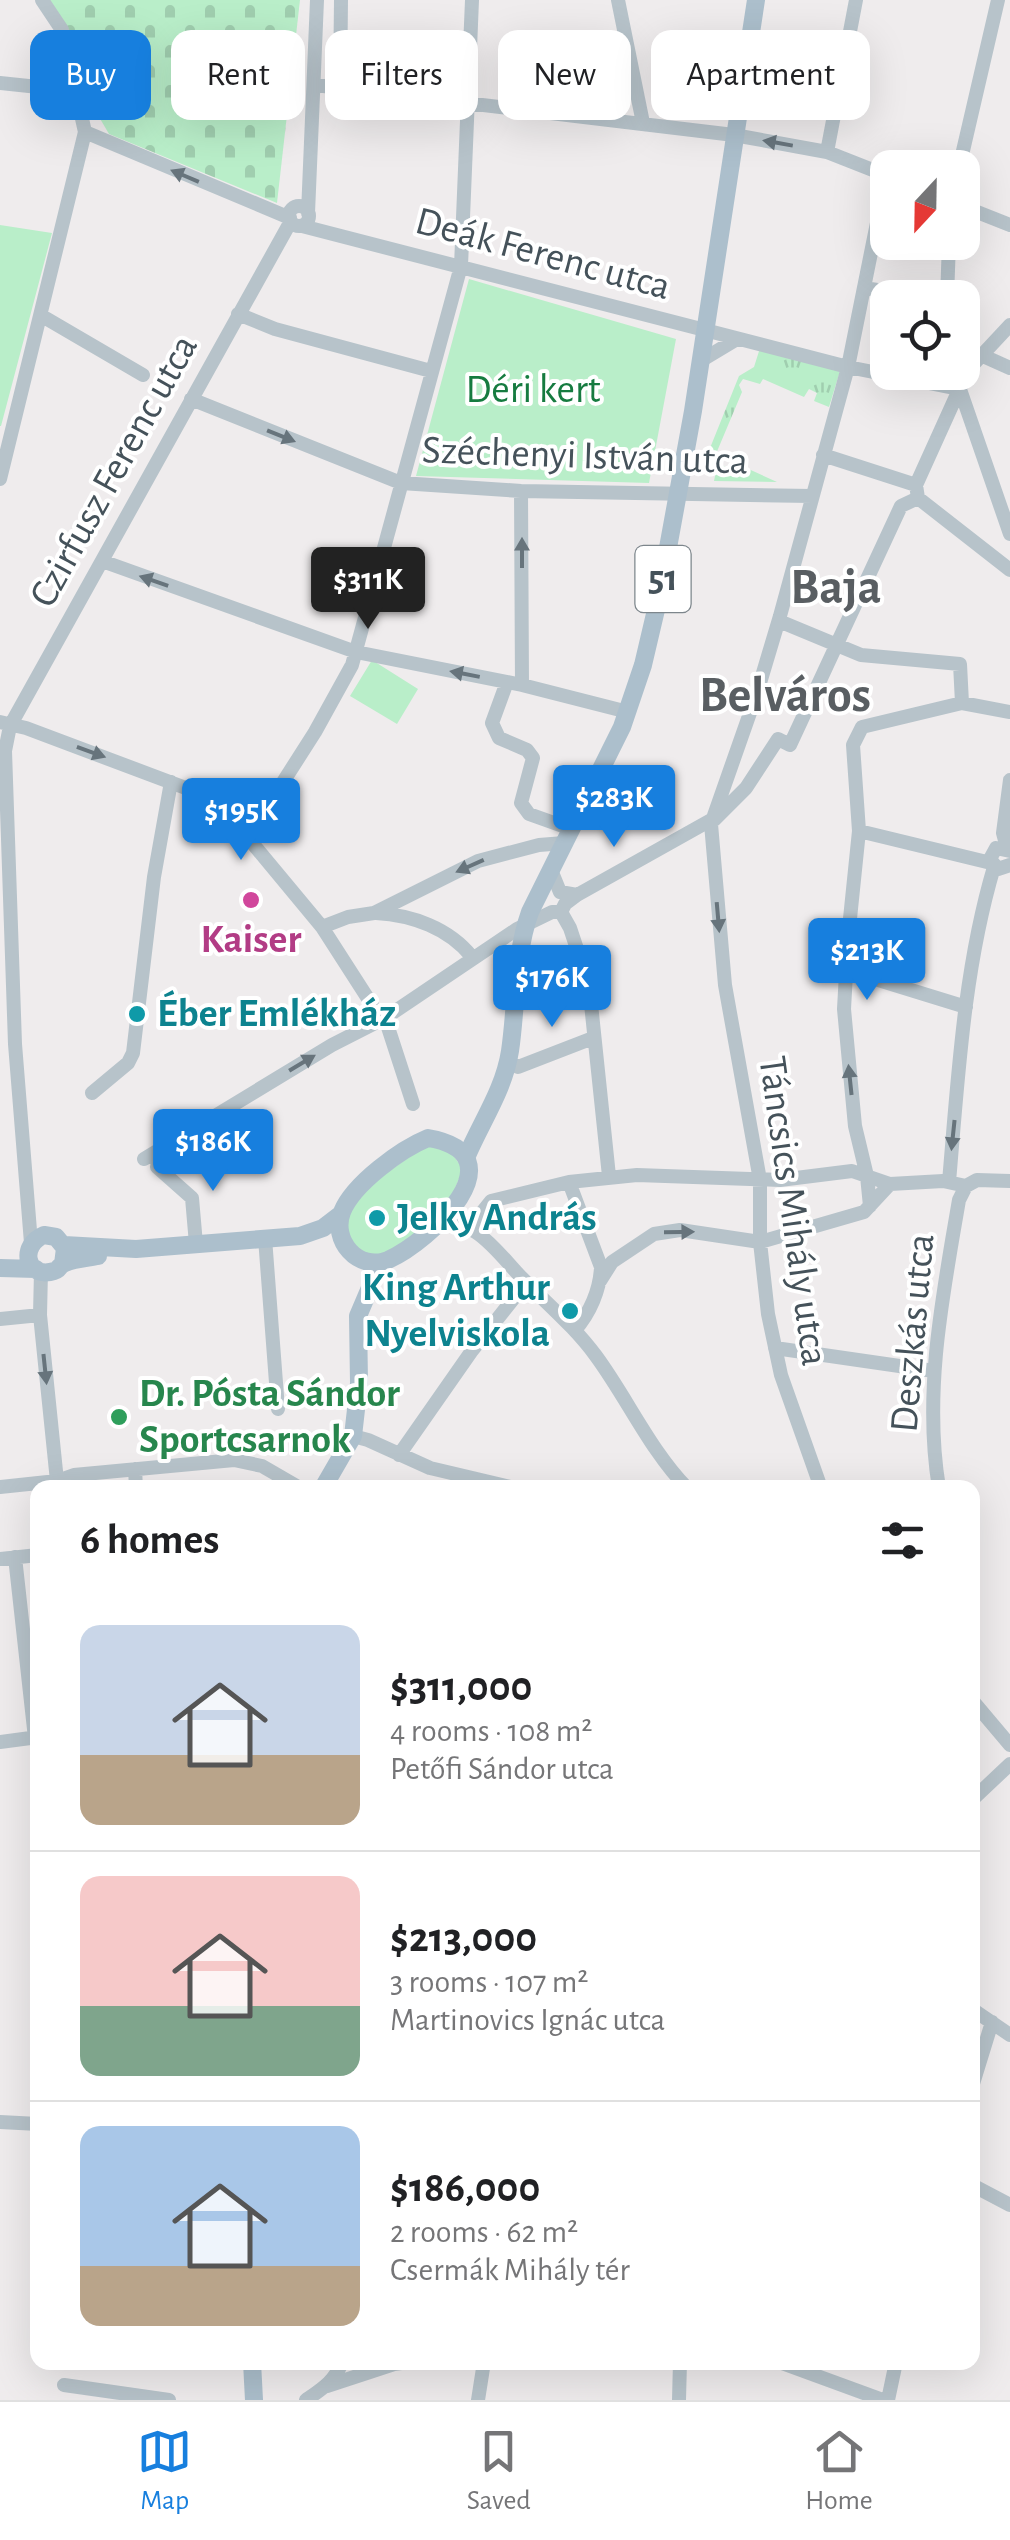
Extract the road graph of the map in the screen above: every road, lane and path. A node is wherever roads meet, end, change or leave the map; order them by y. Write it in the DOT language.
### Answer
graph roads {
  1 [pos="42,0"];
  2 [pos="317,0"];
  3 [pos="341,0"];
  4 [pos="472,0"];
  5 [pos="618,0"];
  6 [pos="756,0"];
  7 [pos="856,0"];
  8 [pos="998,0"];
  9 [pos="62,30"];
  10 [pos="341,30"];
  11 [pos="471,30"];
  12 [pos="991,36"];
  13 [pos="1009,38"];
  14 [pos="0,83"];
  15 [pos="30,86"];
  16 [pos="315,86"];
  17 [pos="325,88"];
  18 [pos="478,103"];
  19 [pos="82,120"];
  20 [pos="467,120"];
  21 [pos="643,123"];
  22 [pos="85,132"];
  23 [pos="734,135"];
  24 [pos="963,150"];
  25 [pos="828,152"];
  26 [pos="870,169"];
  27 [pos="980,213"];
  28 [pos="296,217"];
  29 [pos="1010,225"];
  30 [pos="870,258"];
  31 [pos="461,266"];
  32 [pos="864,288"];
  33 [pos="870,289"];
  34 [pos="238,314"];
  35 [pos="42,316"];
  36 [pos="1010,325"];
  37 [pos="706,331"];
  38 [pos="738,339"];
  39 [pos="980,355"];
  40 [pos="702,360"];
  41 [pos="848,367"];
  42 [pos="1010,368"];
  43 [pos="431,370"];
  44 [pos="870,371"];
  45 [pos="143,376"];
  46 [pos="959,390"];
  47 [pos="959,390"];
  48 [pos="191,399"];
  49 [pos="824,455"];
  50 [pos="0,479"];
  51 [pos="401,483"];
  52 [pos="522,491"];
  53 [pos="679,492"];
  54 [pos="917,492"];
  55 [pos="812,496"];
  56 [pos="1010,534"];
  57 [pos="102,561"];
  58 [pos="1010,570"];
  59 [pos="779,620"];
  60 [pos="838,648"];
  61 [pos="356,652"];
  62 [pos="515,684"];
  63 [pos="962,703"];
  64 [pos="628,712"];
  65 [pos="1010,712"];
  66 [pos="5,724"];
  67 [pos="1010,780"];
  68 [pos="171,782"];
  69 [pos="711,822"];
  70 [pos="859,831"];
  71 [pos="567,836"];
  72 [pos="248,838"];
  73 [pos="1004,845"];
  74 [pos="999,865"];
  75 [pos="551,870"];
  76 [pos="577,896"];
  77 [pos="560,912"];
  78 [pos="374,913"];
  79 [pos="526,924"];
  80 [pos="322,928"];
  81 [pos="495,943"];
  82 [pos="472,957"];
  83 [pos="518,966"];
  84 [pos="846,970"];
  85 [pos="966,1008"];
  86 [pos="385,1018"];
  87 [pos="593,1038"];
  88 [pos="508,1062"];
  89 [pos="92,1093"];
  90 [pos="413,1104"];
  91 [pos="479,1127"];
  92 [pos="450,1143"];
  93 [pos="160,1152"];
  94 [pos="466,1158"];
  95 [pos="144,1159"];
  96 [pos="608,1176"];
  97 [pos="867,1176"];
  98 [pos="760,1180"];
  99 [pos="1010,1181"];
  100 [pos="24,1182"];
  101 [pos="569,1182"];
  102 [pos="949,1182"];
  103 [pos="890,1184"];
  104 [pos="966,1186"];
  105 [pos="461,1196"];
  106 [pos="870,1206"];
  107 [pos="340,1214"];
  108 [pos="436,1226"];
  109 [pos="478,1233"];
  110 [pos="308,1235"];
  111 [pos="265,1238"];
  112 [pos="760,1242"];
  113 [pos="342,1243"];
  114 [pos="196,1244"];
  115 [pos="30,1246"];
  116 [pos="61,1249"];
  117 [pos="0,1258"];
  118 [pos="356,1258"];
  119 [pos="381,1262"];
  120 [pos="0,1268"];
  121 [pos="38,1270"];
  122 [pos="600,1280"];
  123 [pos="526,1283"];
  124 [pos="363,1298"];
  125 [pos="40,1316"];
  126 [pos="0,1319"];
  127 [pos="576,1330"];
  128 [pos="775,1348"];
  129 [pos="934,1372"];
  130 [pos="278,1409"];
  131 [pos="352,1436"];
  132 [pos="399,1455"];
  133 [pos="136,1469"];
  134 [pos="672,1470"];
  135 [pos="59,1480"];
  136 [pos="66,1480"];
  137 [pos="136,1480"];
  138 [pos="286,1480"];
  139 [pos="327,1480"];
  140 [pos="481,1480"];
  141 [pos="668,1480"];
  142 [pos="680,1480"];
  143 [pos="818,1480"];
  144 [pos="938,1480"];
  145 [pos="30,1485"];
  146 [pos="0,1487"];
  147 [pos="7,1558"];
  148 [pos="30,1701"];
  149 [pos="980,1710"];
  150 [pos="30,1739"];
  151 [pos="0,1742"];
  152 [pos="1010,1746"];
  153 [pos="1010,1764"];
  154 [pos="980,1792"];
  155 [pos="980,2014"];
  156 [pos="992,2022"];
  157 [pos="1010,2035"];
  158 [pos="980,2062"];
  159 [pos="0,2122"];
  160 [pos="30,2124"];
  161 [pos="980,2189"];
  162 [pos="1010,2205"];
  163 [pos="252,2370"];
  164 [pos="339,2370"];
  165 [pos="376,2370"];
  166 [pos="483,2370"];
  167 [pos="680,2370"];
  168 [pos="802,2370"];
  169 [pos="894,2370"];
  170 [pos="64,2385"];
  171 [pos="327,2386"];
  172 [pos="169,2400"];
  173 [pos="254,2400"];
  174 [pos="306,2400"];
  175 [pos="478,2400"];
  176 [pos="679,2400"];
  177 [pos="886,2400"];
  1 -- 9 [label="street"];
  2 -- 16 [label="street"];
  3 -- 10 [label="street"];
  4 -- 11 [label="street"];
  5 -- 21 [label="street"];
  6 -- 23 [label="main road, 51"];
  7 -- 25 [label="street"];
  8 -- 12 [label="street"];
  12 -- 13 [label="street"];
  12 -- 24 [label="street"];
  14 -- 15 [label="street"];
  16 -- 17 [label="street"];
  16 -- 28 [label="street"];
  18 -- 21 [label="street"];
  19 -- 22 [label="street"];
  20 -- 31 [label="street"];
  21 -- 23 [label="street"];
  28 -- 22 [label="street, one-way"];
  22 -- 35 [label="street"];
  25 -- 23 [label="street, one-way"];
  23 -- 37 [label="main road, 51"];
  25 -- 26 [label="street"];
  27 -- 29 [label="street"];
  28 -- 31 [label="street, Deák Ferenc utca"];
  28 -- 34 [label="street, Czirfusz Ferenc utca"];
  30 -- 32 [label="street"];
  31 -- 37 [label="street, Deák Ferenc utca"];
  31 -- 43 [label="street"];
  32 -- 33 [label="street"];
  32 -- 41 [label="street"];
  34 -- 43 [label="street"];
  34 -- 48 [label="street, Czirfusz Ferenc utca"];
  35 -- 45 [label="street"];
  35 -- 50 [label="street"];
  36 -- 39 [label="street"];
  37 -- 38 [label="street, Deák Ferenc utca"];
  37 -- 40 [label="main road, 51"];
  38 -- 40 [label="street"];
  38 -- 41 [label="street, Deák Ferenc utca"];
  39 -- 42 [label="street"];
  40 -- 53 [label="main road, 51"];
  41 -- 44 [label="street, Deák Ferenc utca"];
  41 -- 49 [label="street"];
  43 -- 51 [label="street"];
  46 -- 54 [label="street"];
  47 -- 56 [label="street"];
  48 -- 51 [label="street, Széchenyi István utca, one-way"];
  48 -- 57 [label="street, Czirfusz Ferenc utca"];
  49 -- 54 [label="street"];
  49 -- 55 [label="street"];
  51 -- 52 [label="street, Széchenyi István utca"];
  51 -- 61 [label="street"];
  52 -- 53 [label="street, Széchenyi István utca"];
  62 -- 52 [label="street, one-way"];
  53 -- 55 [label="street, Széchenyi István utca"];
  53 -- 64 [label="main road, 51"];
  54 -- 58 [label="street"];
  54 -- 60 [label="street"];
  55 -- 59 [label="street"];
  61 -- 57 [label="street, one-way"];
  57 -- 66 [label="street, Czirfusz Ferenc utca"];
  59 -- 60 [label="street"];
  59 -- 69 [label="street"];
  60 -- 63 [label="street"];
  60 -- 69 [label="street"];
  62 -- 61 [label="street, one-way"];
  61 -- 72 [label="street"];
  62 -- 64 [label="street"];
  62 -- 71 [label="street"];
  63 -- 65 [label="street"];
  63 -- 70 [label="street"];
  64 -- 71 [label="main road, 51"];
  66 -- 68 [label="street, one-way"];
  66 -- 100 [label="street, Czirfusz Ferenc utca"];
  67 -- 73 [label="street"];
  68 -- 72 [label="street"];
  68 -- 89 [label="street"];
  69 -- 76 [label="street"];
  69 -- 98 [label="street, Táncsics Mihály utca, one-way"];
  70 -- 74 [label="street"];
  70 -- 84 [label="street"];
  71 -- 75 [label="main road, 51"];
  71 -- 78 [label="street, one-way"];
  72 -- 80 [label="street"];
  73 -- 74 [label="street"];
  74 -- 85 [label="street"];
  75 -- 76 [label="street"];
  75 -- 79 [label="main road, 51"];
  76 -- 77 [label="street"];
  77 -- 79 [label="street"];
  77 -- 87 [label="street"];
  78 -- 80 [label="street"];
  78 -- 82 [label="street"];
  79 -- 81 [label="street"];
  79 -- 83 [label="main road, 51"];
  80 -- 86 [label="street"];
  81 -- 82 [label="street"];
  81 -- 83 [label="street"];
  82 -- 86 [label="street"];
  83 -- 88 [label="main road, 51"];
  84 -- 85 [label="street"];
  97 -- 84 [label="street, one-way"];
  85 -- 102 [label="street, one-way"];
  86 -- 90 [label="street"];
  93 -- 86 [label="street, one-way"];
  87 -- 88 [label="street"];
  87 -- 96 [label="street"];
  88 -- 91 [label="main road, 51"];
  91 -- 92 [label="main road"];
  91 -- 94 [label="main road, 51"];
  92 -- 94 [label="main road"];
  92 -- 107 [label="main road"];
  93 -- 95 [label="street"];
  93 -- 114 [label="street"];
  94 -- 105 [label="main road, 51"];
  96 -- 98 [label="street"];
  96 -- 101 [label="street"];
  97 -- 98 [label="street"];
  97 -- 103 [label="street"];
  97 -- 106 [label="street"];
  98 -- 112 [label="street, Táncsics Mihály utca"];
  99 -- 104 [label="street"];
  100 -- 115 [label="street, Czirfusz Ferenc utca"];
  100 -- 116 [label="street"];
  101 -- 109 [label="street"];
  101 -- 122 [label="street"];
  102 -- 103 [label="street"];
  102 -- 104 [label="street"];
  103 -- 106 [label="street"];
  104 -- 129 [label="street, Deszkás utca"];
  105 -- 108 [label="main road"];
  105 -- 109 [label="street"];
  106 -- 112 [label="street"];
  107 -- 110 [label="main road"];
  107 -- 113 [label="main road"];
  108 -- 109 [label="street"];
  108 -- 119 [label="main road"];
  109 -- 123 [label="street"];
  110 -- 111 [label="main road"];
  110 -- 113 [label="main road"];
  111 -- 114 [label="main road"];
  111 -- 130 [label="street"];
  122 -- 112 [label="street, one-way"];
  112 -- 128 [label="street, Táncsics Mihály utca"];
  113 -- 118 [label="main road"];
  114 -- 116 [label="main road"];
  115 -- 116 [label="main road"];
  115 -- 117 [label="main road"];
  115 -- 121 [label="main road"];
  116 -- 121 [label="main road"];
  118 -- 119 [label="main road"];
  118 -- 124 [label="main road"];
  119 -- 124 [label="main road"];
  120 -- 121 [label="main road"];
  121 -- 125 [label="street"];
  122 -- 127 [label="street"];
  123 -- 127 [label="street"];
  123 -- 132 [label="street"];
  124 -- 131 [label="main road"];
  125 -- 126 [label="street"];
  125 -- 135 [label="street, one-way"];
  127 -- 134 [label="street"];
  128 -- 129 [label="street"];
  128 -- 143 [label="street, Táncsics Mihály utca"];
  129 -- 144 [label="street, Deszkás utca"];
  131 -- 132 [label="street"];
  131 -- 139 [label="main road"];
  132 -- 140 [label="street"];
  133 -- 136 [label="street"];
  133 -- 137 [label="street"];
  133 -- 138 [label="street"];
  134 -- 141 [label="street"];
  134 -- 142 [label="street"];
  145 -- 146 [label="street"];
  147 -- 148 [label="street"];
  149 -- 152 [label="street"];
  150 -- 151 [label="street"];
  153 -- 154 [label="street"];
  155 -- 156 [label="street"];
  156 -- 157 [label="street"];
  156 -- 158 [label="street"];
  159 -- 160 [label="street"];
  161 -- 162 [label="street"];
  163 -- 173 [label="main road"];
  164 -- 171 [label="street"];
  165 -- 171 [label="street"];
  166 -- 175 [label="street"];
  167 -- 176 [label="street"];
  168 -- 177 [label="street"];
  169 -- 177 [label="street"];
  170 -- 172 [label="street"];
  171 -- 174 [label="street"];
}
